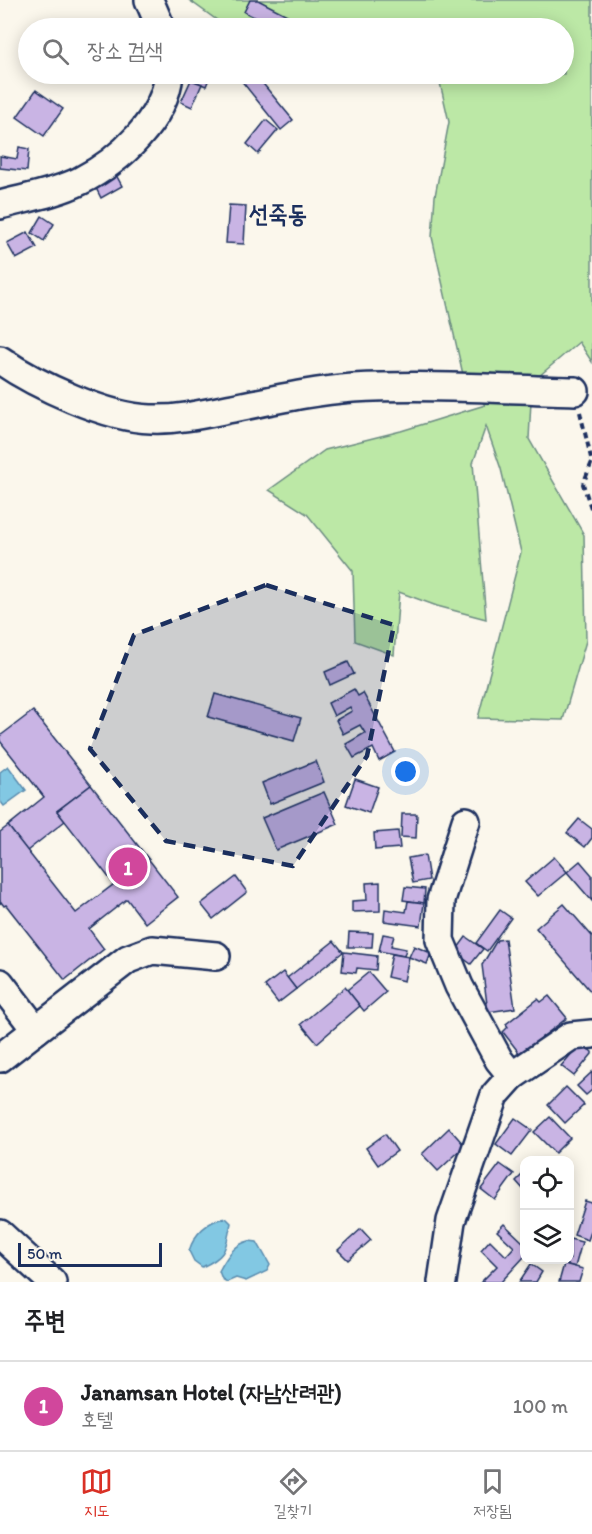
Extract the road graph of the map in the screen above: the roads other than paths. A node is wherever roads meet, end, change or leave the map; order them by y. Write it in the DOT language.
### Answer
graph roads {
  1 [pos="149,0"];
  2 [pos="157,18"];
  3 [pos="168,84"];
  4 [pos="0,205"];
  5 [pos="0,360"];
  6 [pos="575,391"];
  7 [pos="466,821"];
  8 [pos="216,956"];
  9 [pos="0,983"];
  10 [pos="36,1030"];
  11 [pos="592,1034"];
  12 [pos="0,1059"];
  13 [pos="512,1076"];
  14 [pos="0,1234"];
  15 [pos="52,1282"];
  16 [pos="442,1282"];
  1 -- 2 [label="street"];
  3 -- 4 [label="street"];
  5 -- 6 [label="street"];
  7 -- 13 [label="street"];
  8 -- 10 [label="street"];
  9 -- 10 [label="street"];
  10 -- 12 [label="street"];
  11 -- 13 [label="street"];
  13 -- 16 [label="street"];
  14 -- 15 [label="street"];
}
